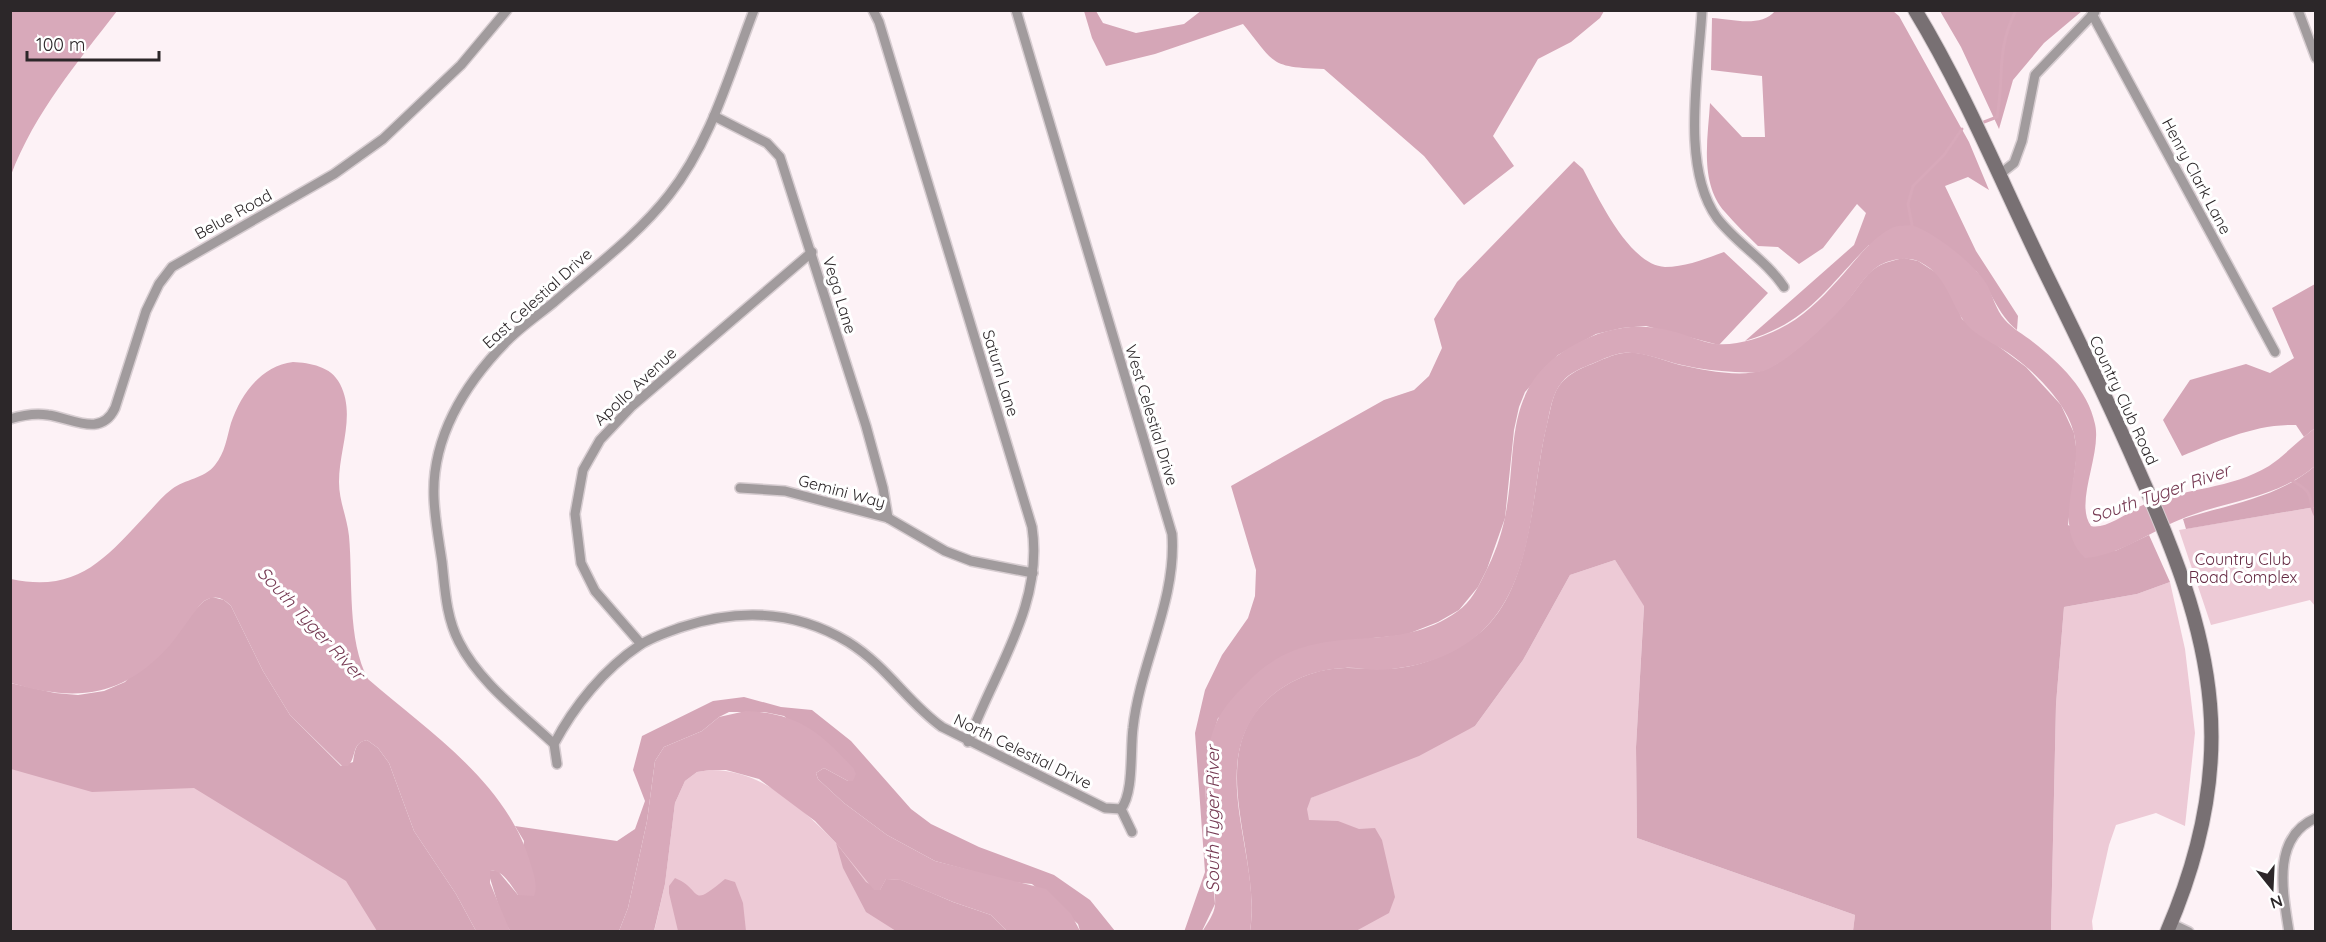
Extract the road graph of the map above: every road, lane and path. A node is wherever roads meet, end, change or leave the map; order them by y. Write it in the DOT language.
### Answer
graph roads {
  1 [pos="507,10"];
  2 [pos="753,10"];
  3 [pos="873,10"];
  4 [pos="1016,10"];
  5 [pos="1702,10"];
  6 [pos="1915,10"];
  7 [pos="2298,10"];
  8 [pos="2094,12"];
  9 [pos="2316,58"];
  10 [pos="714,116"];
  11 [pos="1999,175"];
  12 [pos="812,252"];
  13 [pos="1784,287"];
  14 [pos="2275,352"];
  15 [pos="10,419"];
  16 [pos="740,488"];
  17 [pos="888,518"];
  18 [pos="1033,573"];
  19 [pos="641,644"];
  20 [pos="968,742"];
  21 [pos="554,744"];
  22 [pos="557,764"];
  23 [pos="1120,809"];
  24 [pos="2316,818"];
  25 [pos="1132,832"];
  26 [pos="2168,927"];
  27 [pos="2288,930"];
  28 [pos="2189,932"];
  29 [pos="2276,932"];
  1 -- 15 [label="street, Belue Road"];
  2 -- 10 [label="street, East Celestial Drive"];
  3 -- 18 [label="street, Saturn Lane"];
  4 -- 23 [label="street, West Celestial Drive"];
  5 -- 13 [label="street"];
  6 -- 11 [label="street, Country Club Road"];
  7 -- 9 [label="street"];
  8 -- 11 [label="street"];
  8 -- 14 [label="street, Henry Clark Lane"];
  10 -- 12 [label="street, Vega Lane"];
  10 -- 21 [label="street, East Celestial Drive"];
  11 -- 26 [label="street, Country Club Road"];
  12 -- 17 [label="street, Vega Lane"];
  12 -- 19 [label="street, Apollo Avenue"];
  16 -- 17 [label="street, Gemini Way"];
  17 -- 18 [label="street, Gemini Way"];
  18 -- 20 [label="street, Saturn Lane"];
  19 -- 20 [label="street, North Celestial Drive"];
  19 -- 21 [label="street, North Celestial Drive"];
  20 -- 23 [label="street, North Celestial Drive"];
  21 -- 22 [label="street"];
  23 -- 25 [label="street"];
  24 -- 27 [label="street"];
  26 -- 28 [label="street"];
  27 -- 29 [label="street"];
}
